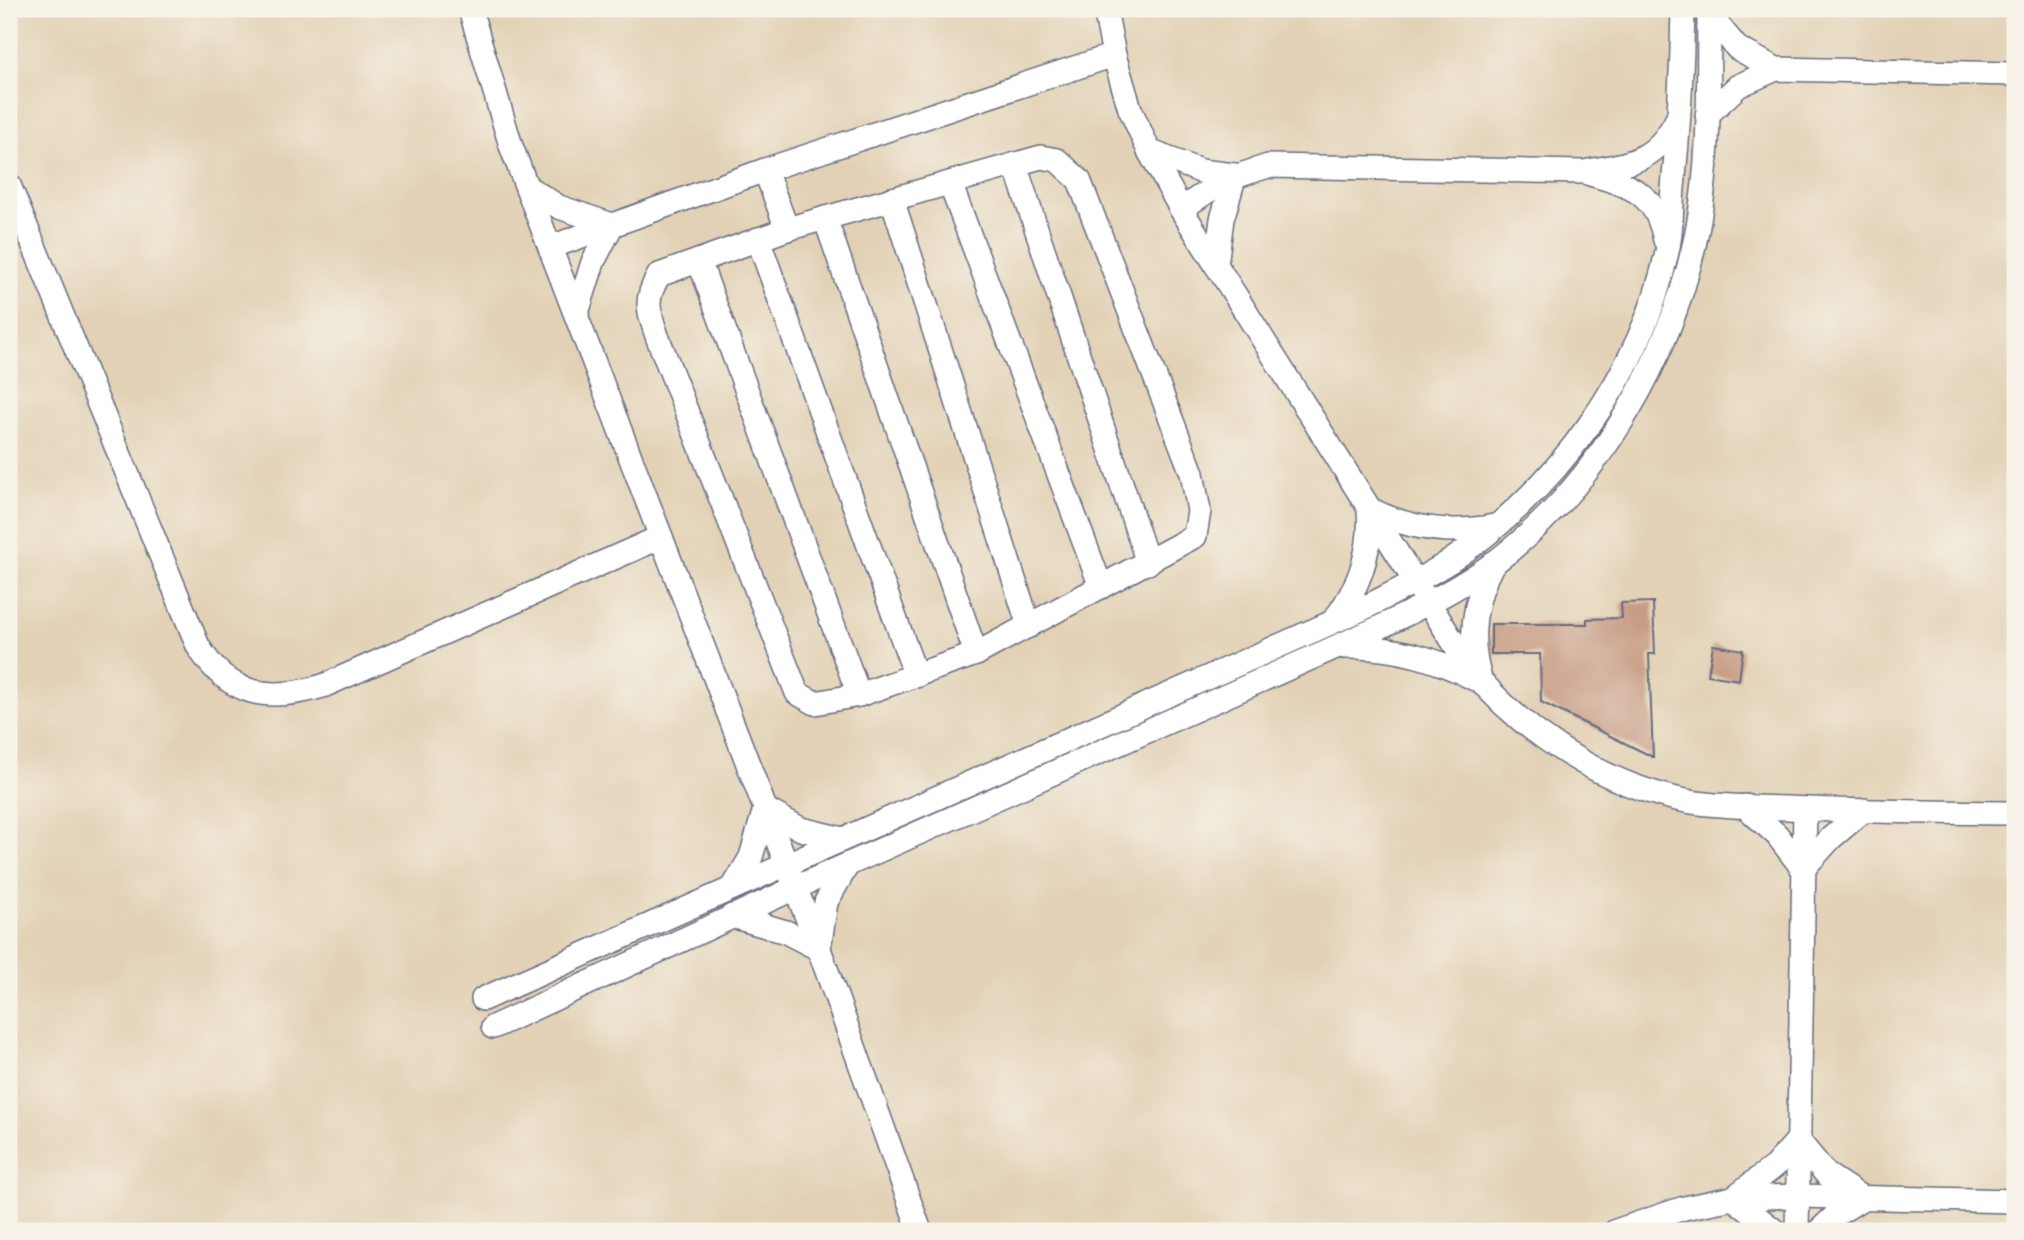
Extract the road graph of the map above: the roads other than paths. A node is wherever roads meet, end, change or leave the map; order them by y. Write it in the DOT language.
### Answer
graph roads {
  1 [pos="470,9"];
  2 [pos="1105,9"];
  3 [pos="1683,9"];
  4 [pos="1709,11"];
  5 [pos="1114,55"];
  6 [pos="1776,69"];
  7 [pos="2015,74"];
  8 [pos="1681,111"];
  9 [pos="1707,115"];
  10 [pos="1149,151"];
  11 [pos="1015,165"];
  12 [pos="765,170"];
  13 [pos="1584,172"];
  14 [pos="1235,175"];
  15 [pos="950,183"];
  16 [pos="9,185"];
  17 [pos="527,187"];
  18 [pos="892,199"];
  19 [pos="1181,209"];
  20 [pos="825,218"];
  21 [pos="612,225"];
  22 [pos="787,229"];
  23 [pos="758,239"];
  24 [pos="551,247"];
  25 [pos="1667,251"];
  26 [pos="699,261"];
  27 [pos="1216,265"];
  28 [pos="577,313"];
  29 [pos="1369,509"];
  30 [pos="1497,526"];
  31 [pos="661,537"];
  32 [pos="1148,563"];
  33 [pos="1493,563"];
  34 [pos="1416,581"];
  35 [pos="1101,587"];
  36 [pos="1429,604"];
  37 [pos="1333,622"];
  38 [pos="1029,626"];
  39 [pos="1337,647"];
  40 [pos="976,654"];
  41 [pos="916,676"];
  42 [pos="1481,682"];
  43 [pos="859,695"];
  44 [pos="1745,806"];
  45 [pos="765,809"];
  46 [pos="1805,809"];
  47 [pos="1864,810"];
  48 [pos="2015,813"];
  49 [pos="842,839"];
  50 [pos="786,863"];
  51 [pos="848,864"];
  52 [pos="1803,869"];
  53 [pos="734,886"];
  54 [pos="795,888"];
  55 [pos="732,916"];
  56 [pos="819,949"];
  57 [pos="483,999"];
  58 [pos="493,1027"];
  59 [pos="1798,1140"];
  60 [pos="1797,1196"];
  61 [pos="1733,1198"];
  62 [pos="1863,1198"];
  63 [pos="2015,1201"];
  64 [pos="920,1231"];
  65 [pos="1616,1231"];
  66 [pos="1775,1231"];
  67 [pos="1797,1231"];
  68 [pos="1819,1231"];
  1 -- 17 [label="lane"];
  2 -- 5 [label="lane"];
  3 -- 8 [label="lane"];
  4 -- 6 [label="lane"];
  4 -- 9 [label="lane"];
  5 -- 10 [label="lane"];
  5 -- 12 [label="lane"];
  6 -- 7 [label="lane"];
  6 -- 9 [label="lane"];
  8 -- 13 [label="lane"];
  8 -- 25 [label="lane"];
  9 -- 33 [label="lane"];
  10 -- 14 [label="lane"];
  10 -- 19 [label="lane"];
  11 -- 15 [label="lane"];
  11 -- 32 [label="lane"];
  11 -- 32 [label="lane"];
  12 -- 21 [label="lane"];
  12 -- 22 [label="lane"];
  13 -- 14 [label="lane"];
  13 -- 25 [label="lane"];
  14 -- 19 [label="lane"];
  14 -- 27 [label="lane"];
  15 -- 18 [label="lane"];
  15 -- 35 [label="lane"];
  16 -- 31 [label="lane"];
  17 -- 21 [label="lane"];
  17 -- 24 [label="lane"];
  18 -- 20 [label="lane"];
  18 -- 38 [label="lane"];
  19 -- 27 [label="lane"];
  20 -- 22 [label="lane"];
  20 -- 40 [label="lane"];
  21 -- 24 [label="lane"];
  21 -- 28 [label="lane"];
  22 -- 23 [label="lane"];
  23 -- 26 [label="lane"];
  23 -- 41 [label="lane"];
  24 -- 28 [label="lane"];
  25 -- 30 [label="lane"];
  26 -- 43 [label="lane"];
  26 -- 43 [label="lane"];
  27 -- 29 [label="lane"];
  28 -- 31 [label="lane"];
  29 -- 30 [label="lane"];
  29 -- 34 [label="lane"];
  29 -- 37 [label="lane"];
  30 -- 34 [label="lane"];
  31 -- 45 [label="lane"];
  32 -- 35 [label="lane"];
  33 -- 36 [label="lane"];
  33 -- 42 [label="lane"];
  34 -- 36 [label="lane"];
  34 -- 37 [label="lane"];
  35 -- 38 [label="lane"];
  36 -- 39 [label="lane"];
  36 -- 42 [label="lane"];
  37 -- 49 [label="lane"];
  38 -- 40 [label="lane"];
  39 -- 42 [label="lane"];
  39 -- 51 [label="lane"];
  40 -- 41 [label="lane"];
  41 -- 43 [label="lane"];
  42 -- 44 [label="lane"];
  44 -- 46 [label="lane"];
  44 -- 52 [label="lane"];
  45 -- 49 [label="lane"];
  45 -- 50 [label="lane"];
  45 -- 53 [label="lane"];
  46 -- 47 [label="lane"];
  46 -- 52 [label="lane"];
  47 -- 48 [label="lane"];
  47 -- 52 [label="lane"];
  49 -- 50 [label="lane"];
  50 -- 53 [label="lane"];
  50 -- 54 [label="lane"];
  51 -- 54 [label="lane"];
  51 -- 56 [label="lane"];
  52 -- 59 [label="lane"];
  53 -- 57 [label="lane"];
  54 -- 55 [label="lane"];
  54 -- 56 [label="lane"];
  55 -- 56 [label="lane"];
  55 -- 58 [label="lane"];
  56 -- 64 [label="lane"];
  59 -- 60 [label="lane"];
  59 -- 61 [label="lane"];
  59 -- 62 [label="lane"];
  60 -- 61 [label="lane"];
  60 -- 62 [label="lane"];
  60 -- 67 [label="lane"];
  61 -- 65 [label="lane"];
  61 -- 66 [label="lane"];
  62 -- 63 [label="lane"];
  62 -- 68 [label="lane"];
}
